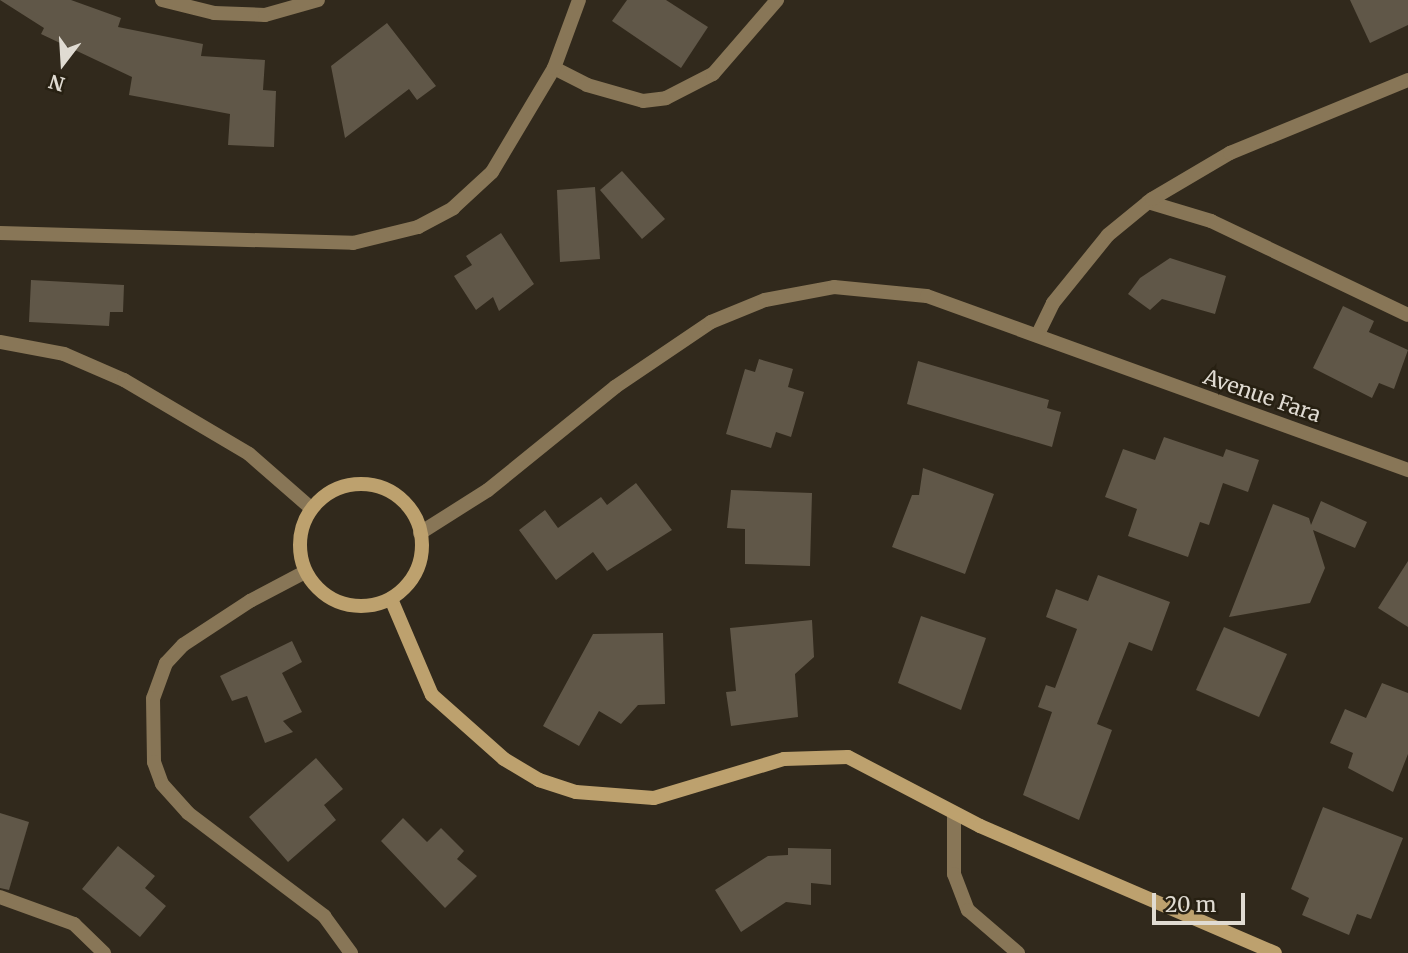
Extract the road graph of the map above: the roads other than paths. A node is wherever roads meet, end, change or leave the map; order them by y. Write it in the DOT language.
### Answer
graph roads {
  1 [pos="162,0"];
  2 [pos="318,0"];
  3 [pos="579,0"];
  4 [pos="777,0"];
  5 [pos="554,68"];
  6 [pos="1408,79"];
  7 [pos="1148,202"];
  8 [pos="0,233"];
  9 [pos="1408,315"];
  10 [pos="1038,334"];
  11 [pos="0,342"];
  12 [pos="1408,470"];
  13 [pos="311,508"];
  14 [pos="420,533"];
  15 [pos="305,572"];
  16 [pos="391,599"];
  17 [pos="954,814"];
  18 [pos="0,897"];
  19 [pos="104,953"];
  20 [pos="351,953"];
  21 [pos="1018,953"];
  22 [pos="1275,953"];
  1 -- 2 [label="street"];
  3 -- 5 [label="street"];
  4 -- 5 [label="street"];
  5 -- 8 [label="street"];
  6 -- 7 [label="street"];
  7 -- 9 [label="street"];
  7 -- 10 [label="street"];
  10 -- 12 [label="street, Avenue Fara"];
  10 -- 14 [label="street, Avenue Fara"];
  11 -- 13 [label="street"];
  13 -- 14 [label="main road"];
  13 -- 15 [label="main road"];
  14 -- 16 [label="main road"];
  15 -- 16 [label="main road"];
  15 -- 20 [label="street"];
  16 -- 17 [label="main road"];
  17 -- 21 [label="street"];
  17 -- 22 [label="main road"];
  18 -- 19 [label="street"];
}
